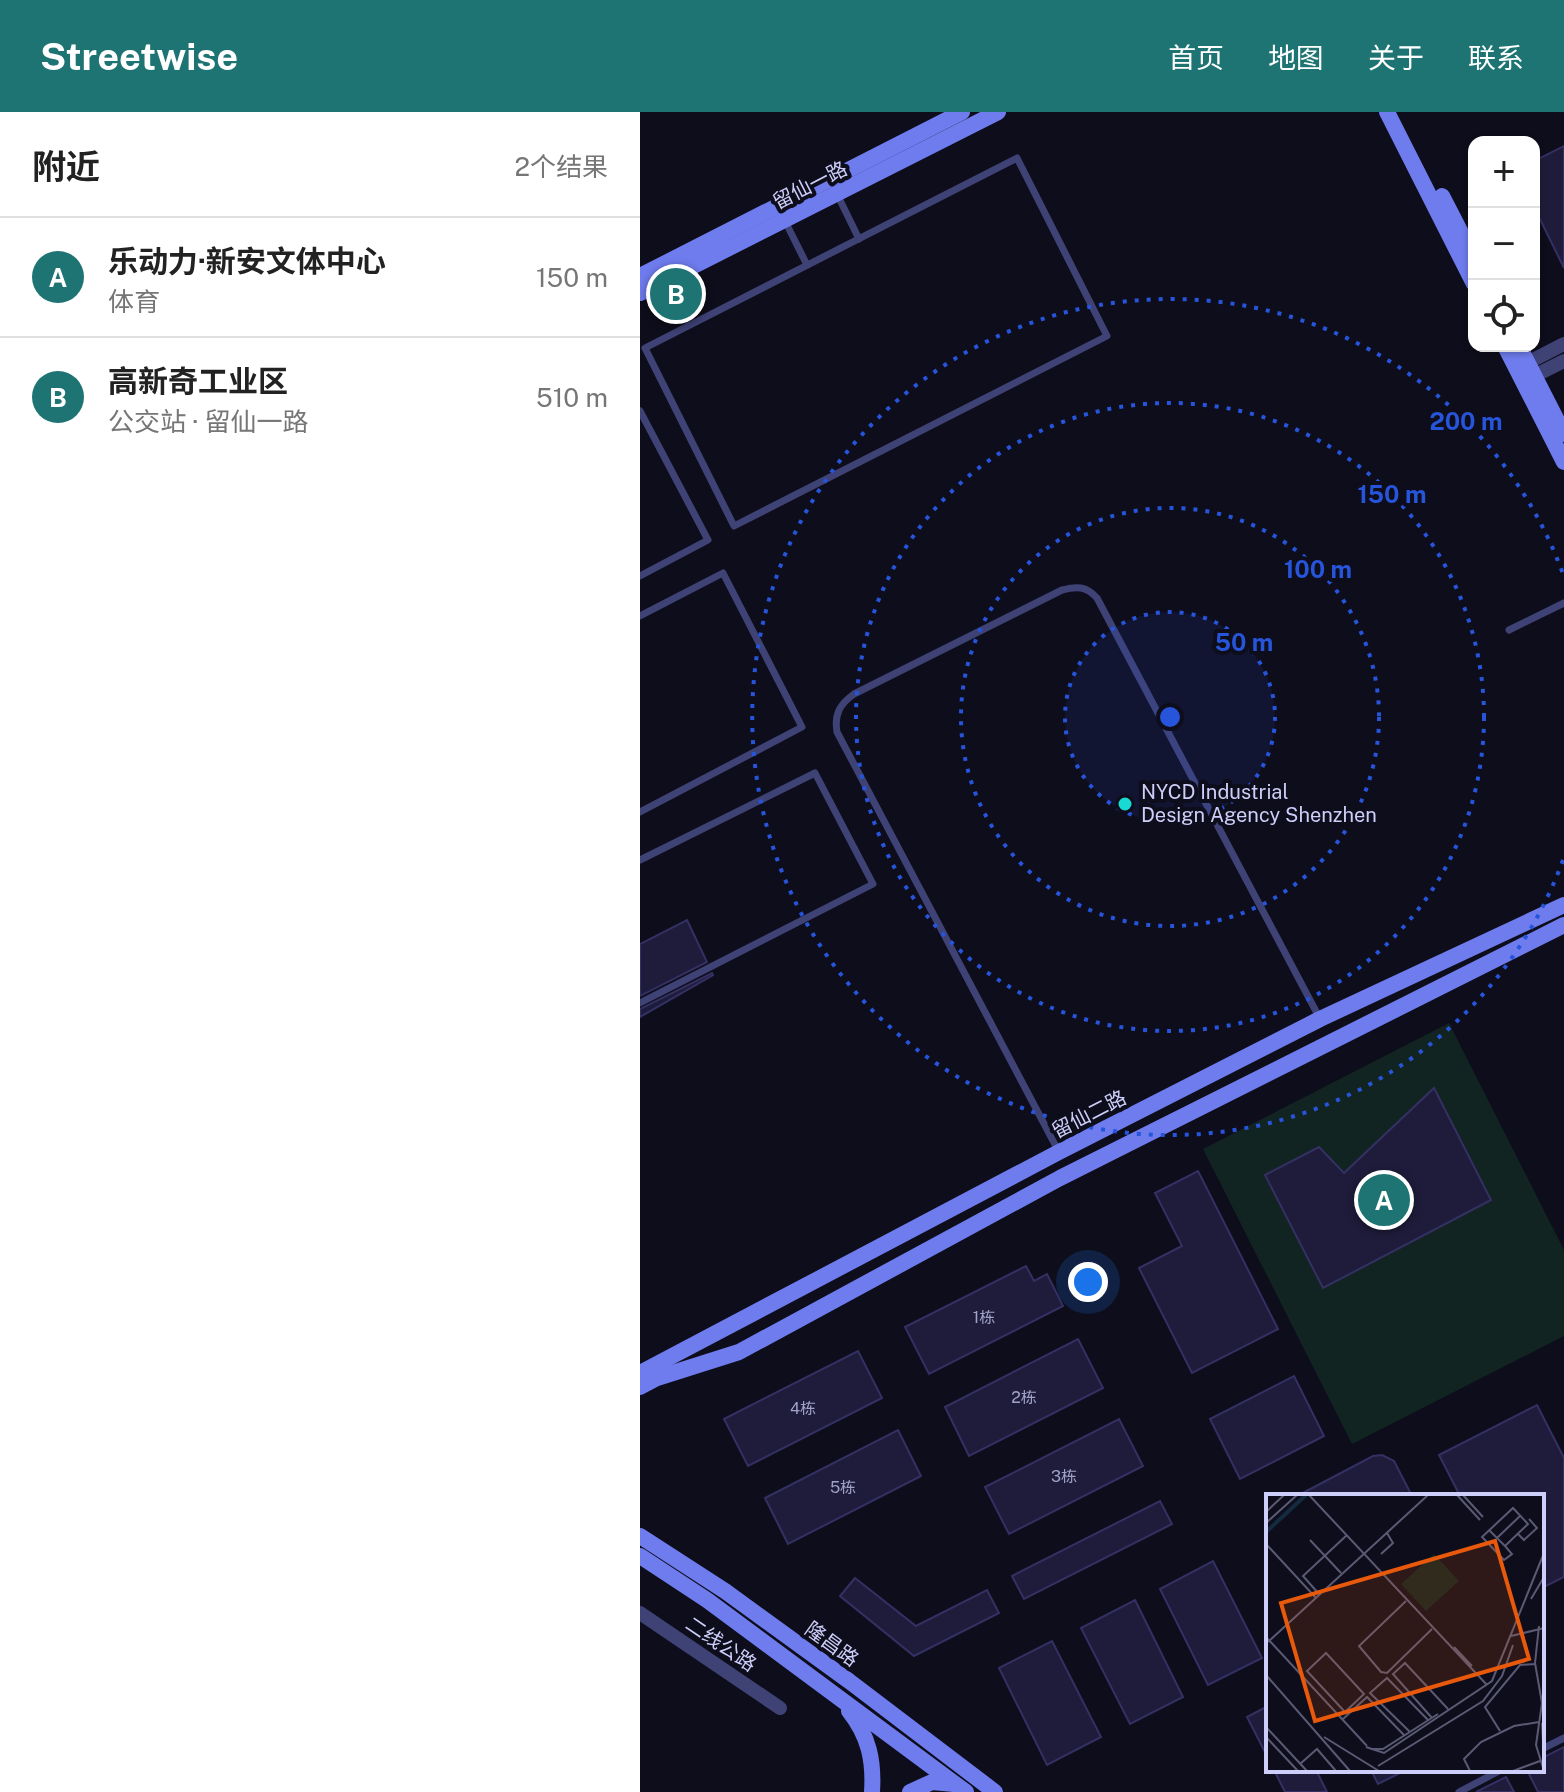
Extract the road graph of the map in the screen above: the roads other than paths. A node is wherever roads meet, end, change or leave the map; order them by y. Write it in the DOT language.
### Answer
graph roads {
  1 [pos="962,112"];
  2 [pos="998,112"];
  3 [pos="1387,112"];
  4 [pos="1399,112"];
  5 [pos="834,186"];
  6 [pos="781,213"];
  7 [pos="859,239"];
  8 [pos="1468,246"];
  9 [pos="807,265"];
  10 [pos="640,276"];
  11 [pos="1472,280"];
  12 [pos="640,293"];
  13 [pos="1564,344"];
  14 [pos="1510,352"];
  15 [pos="1521,352"];
  16 [pos="1564,361"];
  17 [pos="1527,371"];
  18 [pos="1557,404"];
  19 [pos="640,411"];
  20 [pos="1564,434"];
  21 [pos="1564,462"];
  22 [pos="640,576"];
  23 [pos="1564,603"];
  24 [pos="640,616"];
  25 [pos="1509,630"];
  26 [pos="640,812"];
  27 [pos="640,860"];
  28 [pos="1564,905"];
  29 [pos="1564,925"];
  30 [pos="640,1003"];
  31 [pos="1320,1019"];
  32 [pos="1059,1152"];
  33 [pos="720,1331"];
  34 [pos="729,1355"];
  35 [pos="640,1373"];
  36 [pos="640,1387"];
  37 [pos="640,1536"];
  38 [pos="640,1556"];
  39 [pos="640,1613"];
  40 [pos="839,1697"];
  41 [pos="780,1708"];
  42 [pos="1564,1738"];
  43 [pos="1544,1748"];
  44 [pos="1497,1772"];
  45 [pos="962,1788"];
  46 [pos="872,1792"];
  47 [pos="910,1792"];
  48 [pos="995,1792"];
  49 [pos="1459,1792"];
  1 -- 5 [label="street, 留仙一路"];
  2 -- 5 [label="street, 留仙一路"];
  3 -- 11 [label="street"];
  4 -- 8 [label="street"];
  5 -- 6 [label="street, 留仙一路"];
  5 -- 7 [label="lane"];
  6 -- 9 [label="lane"];
  6 -- 10 [label="street, 留仙一路"];
  6 -- 12 [label="street, 留仙一路"];
  7 -- 9 [label="lane"];
  7 -- 9 [label="lane"];
  13 -- 17 [label="street"];
  14 -- 17 [label="street"];
  15 -- 17 [label="street"];
  16 -- 17 [label="street"];
  17 -- 18 [label="street"];
  17 -- 21 [label="street"];
  18 -- 20 [label="street"];
  19 -- 22 [label="lane"];
  23 -- 25 [label="lane"];
  24 -- 26 [label="lane"];
  27 -- 30 [label="lane"];
  28 -- 31 [label="street, 留仙二路"];
  29 -- 34 [label="street"];
  31 -- 32 [label="street, 留仙二路"];
  31 -- 32 [label="lane"];
  32 -- 33 [label="street, 留仙二路"];
  33 -- 34 [label="street"];
  33 -- 35 [label="street, 留仙二路"];
  34 -- 36 [label="street"];
  37 -- 48 [label="street, 隆昌路"];
  38 -- 40 [label="street, 隆昌路"];
  39 -- 41 [label="street, 二线公路"];
  40 -- 45 [label="street, 隆昌路"];
  40 -- 46 [label="street"];
  42 -- 43 [label="lane"];
  44 -- 49 [label="lane"];
  45 -- 47 [label="street"];
}
